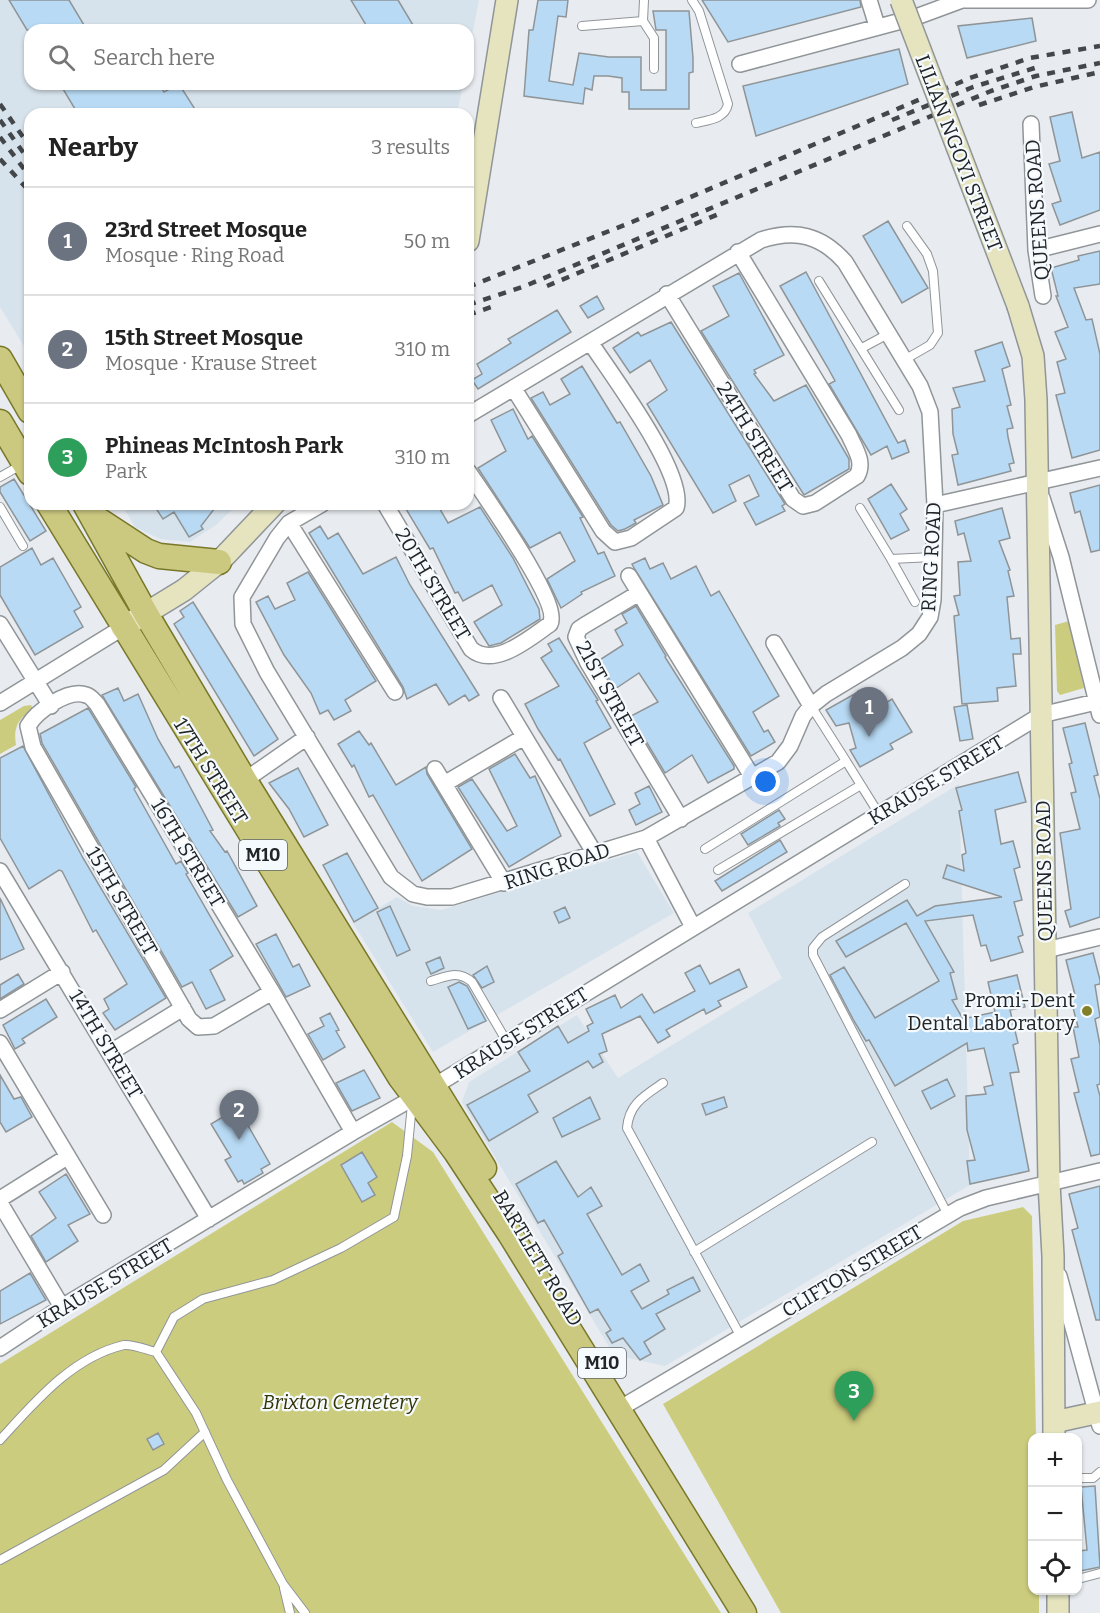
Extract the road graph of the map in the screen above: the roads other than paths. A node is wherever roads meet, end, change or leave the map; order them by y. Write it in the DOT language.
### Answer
graph roads {
  1 [pos="507,0"];
  2 [pos="644,0"];
  3 [pos="692,0"];
  4 [pos="869,0"];
  5 [pos="901,0"];
  6 [pos="963,0"];
  7 [pos="1088,0"];
  8 [pos="643,21"];
  9 [pos="582,26"];
  10 [pos="877,26"];
  11 [pos="740,64"];
  12 [pos="654,69"];
  13 [pos="696,123"];
  14 [pos="1031,124"];
  15 [pos="474,204"];
  16 [pos="907,226"];
  17 [pos="1100,234"];
  18 [pos="1036,250"];
  19 [pos="738,252"];
  20 [pos="819,282"];
  21 [pos="667,294"];
  22 [pos="1043,296"];
  23 [pos="1018,306"];
  24 [pos="888,334"];
  25 [pos="590,342"];
  26 [pos="862,348"];
  27 [pos="0,359"];
  28 [pos="904,360"];
  29 [pos="514,389"];
  30 [pos="24,401"];
  31 [pos="899,410"];
  32 [pos="474,412"];
  33 [pos="0,422"];
  34 [pos="24,459"];
  35 [pos="24,467"];
  36 [pos="1100,468"];
  37 [pos="0,477"];
  38 [pos="474,480"];
  39 [pos="1038,483"];
  40 [pos="935,505"];
  41 [pos="0,507"];
  42 [pos="860,508"];
  43 [pos="53,510"];
  44 [pos="89,510"];
  45 [pos="268,510"];
  46 [pos="312,510"];
  47 [pos="389,510"];
  48 [pos="289,524"];
  49 [pos="23,546"];
  50 [pos="933,557"];
  51 [pos="891,559"];
  52 [pos="219,562"];
  53 [pos="629,576"];
  54 [pos="639,593"];
  55 [pos="915,602"];
  56 [pos="146,614"];
  57 [pos="0,624"];
  58 [pos="122,628"];
  59 [pos="774,643"];
  60 [pos="36,682"];
  61 [pos="395,692"];
  62 [pos="501,698"];
  63 [pos="0,703"];
  64 [pos="51,706"];
  65 [pos="811,706"];
  66 [pos="1099,706"];
  67 [pos="1041,715"];
  68 [pos="307,737"];
  69 [pos="524,737"];
  70 [pos="846,761"];
  71 [pos="435,769"];
  72 [pos="753,778"];
  73 [pos="245,781"];
  74 [pos="444,784"];
  75 [pos="861,785"];
  76 [pos="224,793"];
  77 [pos="879,814"];
  78 [pos="681,819"];
  79 [pos="646,838"];
  80 [pos="705,849"];
  81 [pos="595,854"];
  82 [pos="718,870"];
  83 [pos="0,871"];
  84 [pos="504,883"];
  85 [pos="905,884"];
  86 [pos="693,927"];
  87 [pos="1100,936"];
  88 [pos="1046,950"];
  89 [pos="62,972"];
  90 [pos="431,981"];
  91 [pos="272,992"];
  92 [pos="183,1008"];
  93 [pos="0,1010"];
  94 [pos="507,1042"];
  95 [pos="0,1043"];
  96 [pos="111,1052"];
  97 [pos="663,1083"];
  98 [pos="435,1086"];
  99 [pos="413,1098"];
  100 [pos="353,1132"];
  101 [pos="872,1142"];
  102 [pos="68,1157"];
  103 [pos="1100,1171"];
  104 [pos="1049,1183"];
  105 [pos="0,1201"];
  106 [pos="103,1215"];
  107 [pos="948,1215"];
  108 [pos="209,1219"];
  109 [pos="694,1252"];
  110 [pos="1053,1256"];
  111 [pos="62,1307"];
  112 [pos="741,1337"];
  113 [pos="0,1348"];
  114 [pos="156,1352"];
  115 [pos="623,1407"];
  116 [pos="1099,1417"];
  117 [pos="1054,1430"];
  118 [pos="205,1432"];
  119 [pos="0,1440"];
  120 [pos="1100,1472"];
  121 [pos="1082,1478"];
  122 [pos="0,1560"];
  123 [pos="1100,1573"];
  124 [pos="1082,1578"];
  125 [pos="283,1584"];
  126 [pos="1058,1595"];
  127 [pos="290,1613"];
  128 [pos="305,1613"];
  129 [pos="744,1613"];
  130 [pos="755,1613"];
  131 [pos="1058,1613"];
  1 -- 15 [label="street"];
  2 -- 8 [label="lane"];
  3 -- 13 [label="lane"];
  4 -- 10 [label="street"];
  5 -- 23 [label="street, LILIAN NGOYI STREET, bridge"];
  6 -- 7 [label="street"];
  6 -- 10 [label="street"];
  8 -- 9 [label="lane"];
  8 -- 12 [label="lane"];
  10 -- 11 [label="street"];
  14 -- 18 [label="street, QUEENS ROAD"];
  16 -- 28 [label="lane"];
  17 -- 18 [label="street"];
  18 -- 22 [label="street, QUEENS ROAD"];
  19 -- 21 [label="street, RING ROAD"];
  19 -- 21 [label="street, 24TH STREET"];
  19 -- 24 [label="street, RING ROAD"];
  20 -- 26 [label="lane"];
  21 -- 25 [label="street, RING ROAD"];
  23 -- 39 [label="street, QUEENS ROAD"];
  24 -- 26 [label="lane"];
  24 -- 28 [label="street, RING ROAD"];
  25 -- 29 [label="street, RING ROAD"];
  25 -- 29 [label="street"];
  26 -- 31 [label="lane"];
  27 -- 30 [label="main road"];
  28 -- 40 [label="street, RING ROAD"];
  29 -- 32 [label="street, RING ROAD"];
  33 -- 34 [label="main road"];
  35 -- 37 [label="lane"];
  36 -- 39 [label="street"];
  38 -- 47 [label="street, 20TH STREET"];
  39 -- 40 [label="street"];
  39 -- 66 [label="street"];
  39 -- 67 [label="street, QUEENS ROAD"];
  40 -- 50 [label="street, RING ROAD"];
  41 -- 49 [label="lane"];
  42 -- 51 [label="lane"];
  43 -- 58 [label="main road, 17TH STREET / M10"];
  44 -- 52 [label="main road"];
  44 -- 56 [label="main road, 17TH STREET / M10"];
  45 -- 52 [label="street"];
  46 -- 48 [label="street, RING ROAD"];
  48 -- 61 [label="street"];
  48 -- 68 [label="street, RING ROAD"];
  50 -- 51 [label="lane"];
  50 -- 65 [label="street, RING ROAD"];
  51 -- 55 [label="lane"];
  52 -- 56 [label="street"];
  53 -- 54 [label="street"];
  54 -- 72 [label="street"];
  54 -- 78 [label="street, 21ST STREET"];
  56 -- 58 [label="street"];
  56 -- 73 [label="main road, 17TH STREET / M10"];
  57 -- 60 [label="street"];
  58 -- 60 [label="street"];
  58 -- 76 [label="main road, 17TH STREET / M10"];
  59 -- 65 [label="street"];
  60 -- 63 [label="street"];
  60 -- 64 [label="street"];
  62 -- 69 [label="street"];
  64 -- 91 [label="street, 16TH STREET"];
  64 -- 92 [label="street, 15TH STREET"];
  65 -- 70 [label="lane"];
  65 -- 72 [label="street, RING ROAD"];
  66 -- 67 [label="street, KRAUSE STREET"];
  67 -- 77 [label="street, KRAUSE STREET"];
  67 -- 88 [label="street, QUEENS ROAD"];
  68 -- 73 [label="street"];
  68 -- 84 [label="street, RING ROAD"];
  69 -- 74 [label="street"];
  69 -- 81 [label="street"];
  70 -- 75 [label="lane"];
  70 -- 80 [label="lane"];
  71 -- 74 [label="street"];
  72 -- 78 [label="street, RING ROAD"];
  73 -- 76 [label="street"];
  73 -- 98 [label="main road, 17TH STREET / M10"];
  74 -- 84 [label="street"];
  75 -- 77 [label="lane"];
  75 -- 82 [label="lane"];
  76 -- 99 [label="main road, 17TH STREET / M10"];
  77 -- 86 [label="street, KRAUSE STREET"];
  78 -- 79 [label="street, RING ROAD"];
  79 -- 81 [label="street, RING ROAD"];
  79 -- 86 [label="street"];
  81 -- 84 [label="street, RING ROAD"];
  83 -- 89 [label="street, 14TH STREET"];
  85 -- 107 [label="lane"];
  86 -- 94 [label="street, KRAUSE STREET"];
  87 -- 88 [label="street"];
  88 -- 104 [label="street, QUEENS ROAD"];
  89 -- 93 [label="street"];
  89 -- 96 [label="street, 14TH STREET"];
  90 -- 94 [label="lane"];
  91 -- 92 [label="street, 15TH STREET"];
  91 -- 100 [label="street, 16TH STREET"];
  92 -- 96 [label="street"];
  94 -- 98 [label="street, KRAUSE STREET"];
  95 -- 102 [label="street"];
  96 -- 108 [label="street, 14TH STREET"];
  97 -- 109 [label="lane"];
  98 -- 99 [label="street, KRAUSE STREET"];
  98 -- 115 [label="main road, BARTLETT ROAD / M10"];
  99 -- 100 [label="street, KRAUSE STREET"];
  99 -- 114 [label="lane"];
  99 -- 115 [label="main road, BARTLETT ROAD / M10"];
  100 -- 108 [label="street, KRAUSE STREET"];
  101 -- 109 [label="lane"];
  102 -- 105 [label="street"];
  102 -- 106 [label="street"];
  103 -- 104 [label="street, CLIFTON STREET"];
  104 -- 107 [label="street, CLIFTON STREET"];
  104 -- 110 [label="street, QUEENS ROAD"];
  105 -- 111 [label="street"];
  107 -- 112 [label="street, CLIFTON STREET"];
  108 -- 111 [label="street, KRAUSE STREET"];
  109 -- 112 [label="lane"];
  110 -- 116 [label="street"];
  110 -- 117 [label="street, QUEENS ROAD"];
  111 -- 113 [label="street, KRAUSE STREET"];
  112 -- 115 [label="street, CLIFTON STREET"];
  114 -- 118 [label="lane"];
  114 -- 119 [label="lane"];
  115 -- 129 [label="main road, BARTLETT ROAD / M10"];
  115 -- 130 [label="main road, BARTLETT ROAD / M10"];
  116 -- 117 [label="street"];
  118 -- 122 [label="lane"];
  118 -- 125 [label="lane"];
  120 -- 121 [label="lane"];
  123 -- 124 [label="lane"];
  125 -- 127 [label="lane"];
  125 -- 128 [label="lane"];
  126 -- 131 [label="street"];
}
